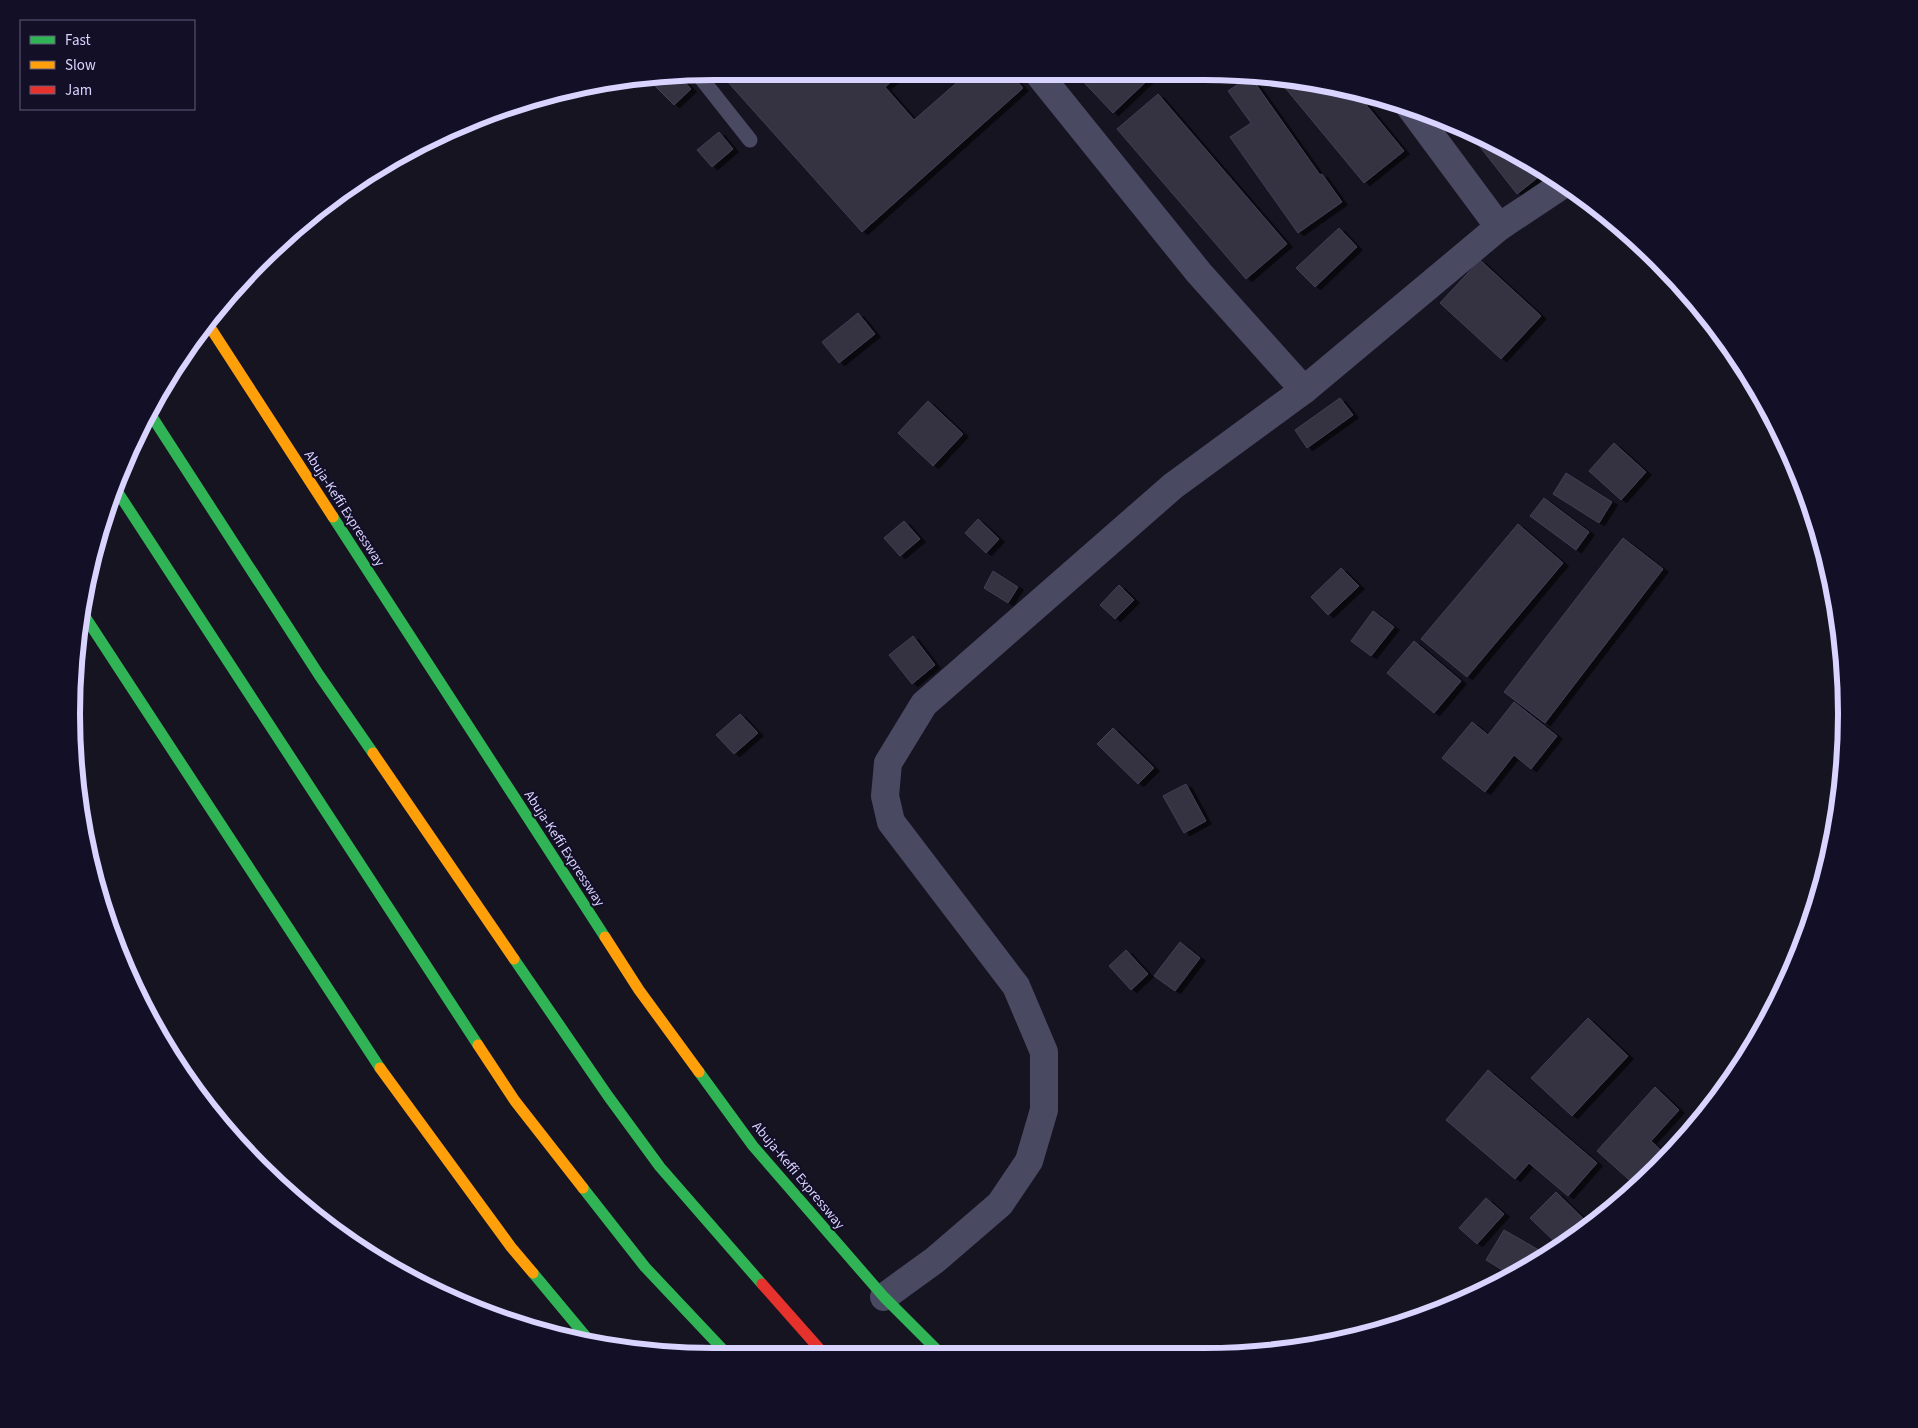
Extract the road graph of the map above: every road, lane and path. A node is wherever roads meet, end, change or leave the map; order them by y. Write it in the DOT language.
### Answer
graph roads {
  1 [pos="702,80"];
  2 [pos="1043,80"];
  3 [pos="1418,118"];
  4 [pos="750,140"];
  5 [pos="1557,188"];
  6 [pos="1499,227"];
  7 [pos="211,328"];
  8 [pos="1304,390"];
  9 [pos="154,418"];
  10 [pos="119,495"];
  11 [pos="87,620"];
  12 [pos="884,1297"];
  13 [pos="584,1335"];
  14 [pos="721,1348"];
  15 [pos="819,1348"];
  16 [pos="936,1348"];
  1 -- 4 [label="lane"];
  2 -- 8 [label="street"];
  3 -- 6 [label="street"];
  5 -- 6 [label="street"];
  6 -- 8 [label="street"];
  7 -- 12 [label="highway, Abuja-Keffi Expressway"];
  8 -- 12 [label="street"];
  9 -- 15 [label="highway"];
  10 -- 14 [label="highway"];
  11 -- 13 [label="highway"];
  12 -- 16 [label="highway, Abuja-Keffi Expressway"];
}
